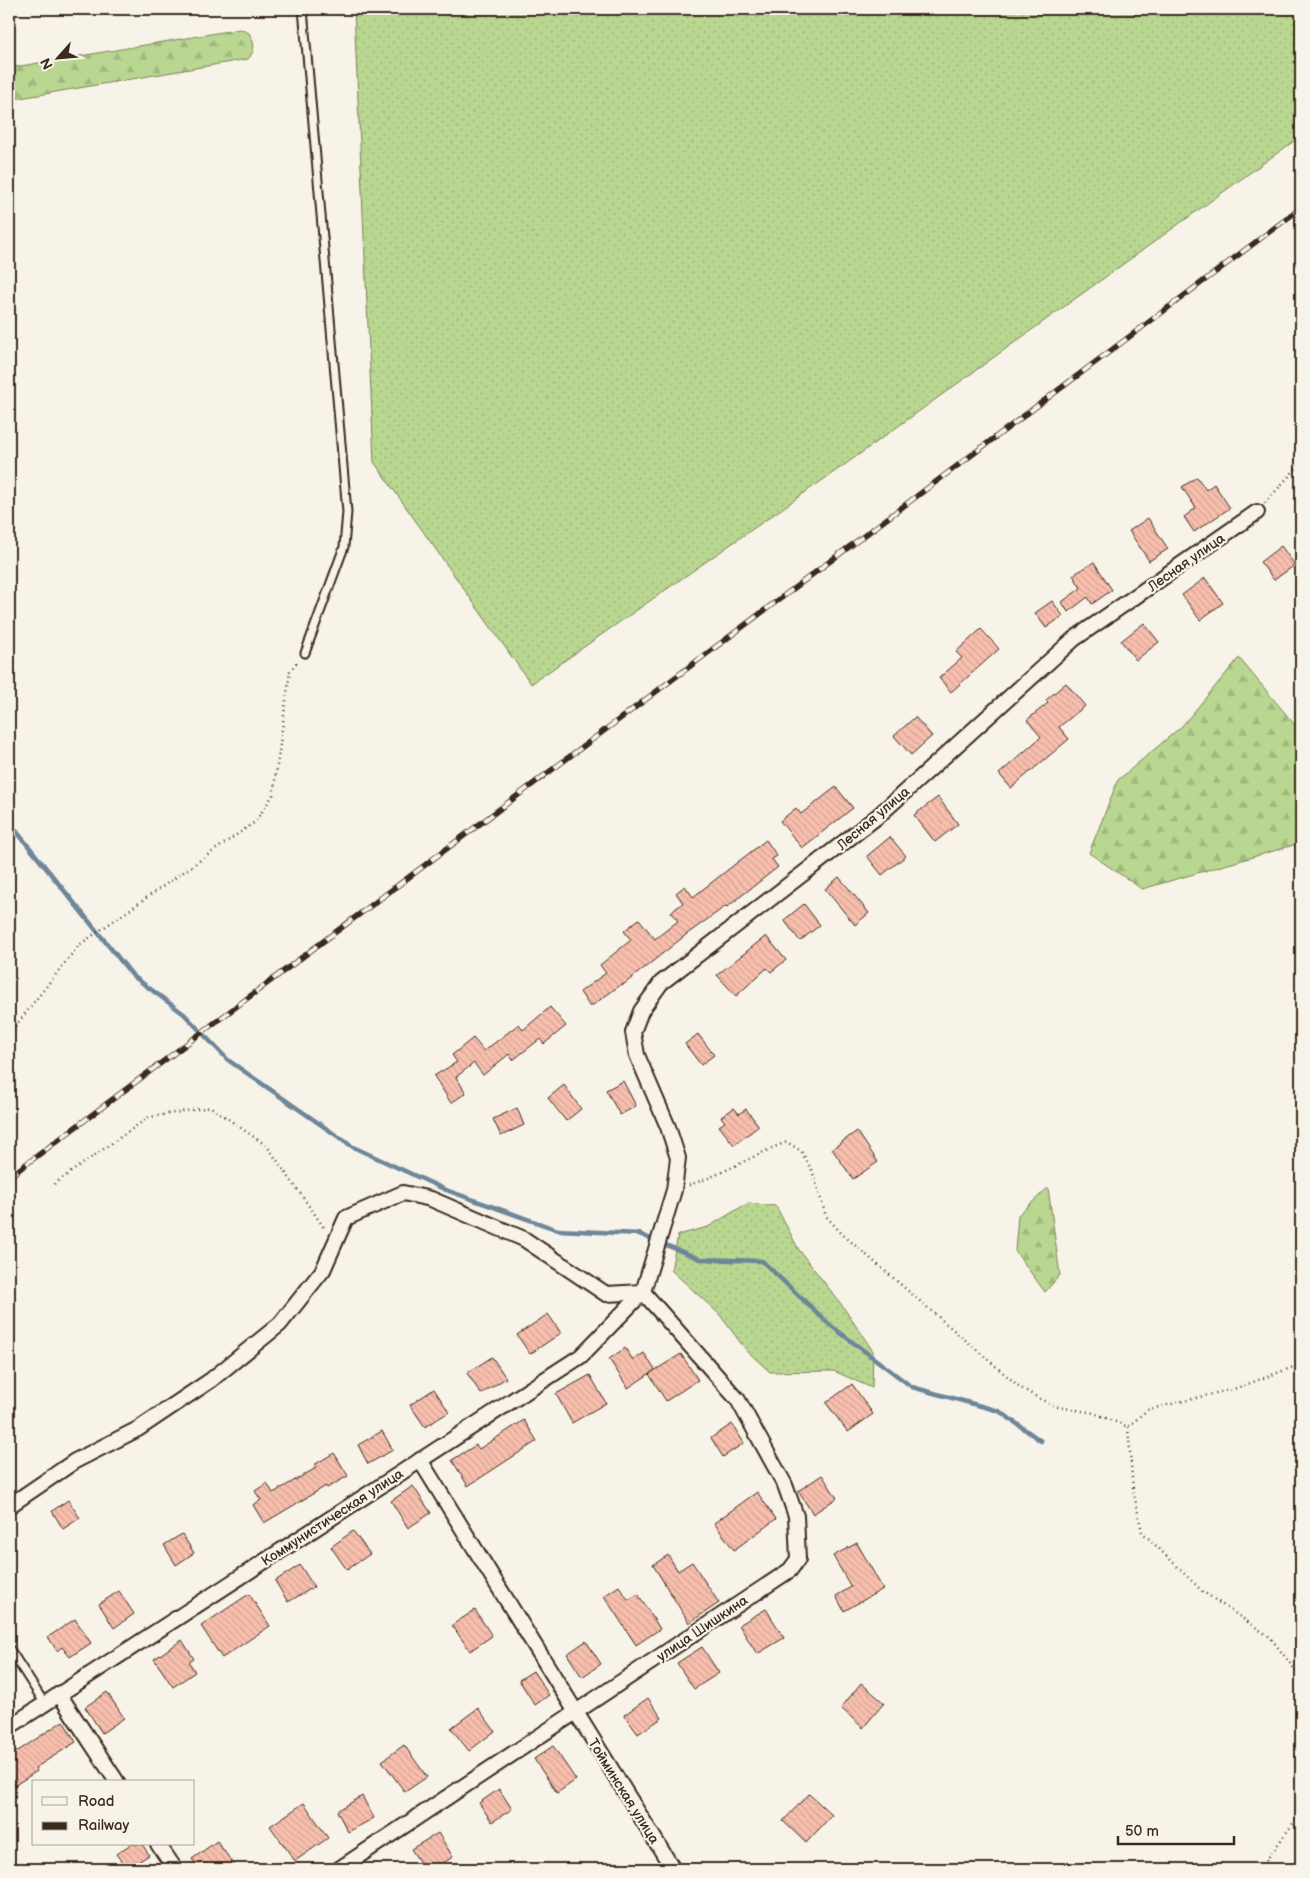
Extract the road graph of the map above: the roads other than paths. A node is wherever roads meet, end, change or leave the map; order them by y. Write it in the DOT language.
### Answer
graph roads {
  1 [pos="303,9"];
  2 [pos="1257,512"];
  3 [pos="304,653"];
  4 [pos="643,1292"];
  5 [pos="420,1460"];
  6 [pos="9,1506"];
  7 [pos="9,1648"];
  8 [pos="59,1694"];
  9 [pos="45,1704"];
  10 [pos="575,1713"];
  11 [pos="9,1727"];
  12 [pos="116,1780"];
  13 [pos="159,1846"];
  14 [pos="175,1869"];
  15 [pos="339,1869"];
  16 [pos="673,1869"];
  1 -- 3 [label="lane"];
  2 -- 4 [label="street, Лесная улица"];
  4 -- 5 [label="street, Коммунистическая улица"];
  4 -- 6 [label="street"];
  4 -- 10 [label="street, улица Шишкина"];
  5 -- 8 [label="street, Коммунистическая улица"];
  5 -- 10 [label="street, Тойминская улица"];
  7 -- 9 [label="lane"];
  8 -- 9 [label="street, Коммунистическая улица"];
  8 -- 12 [label="street"];
  9 -- 11 [label="street, Коммунистическая улица"];
  10 -- 15 [label="street, улица Шишкина"];
  10 -- 16 [label="street, Тойминская улица"];
  13 -- 14 [label="street"];
}
